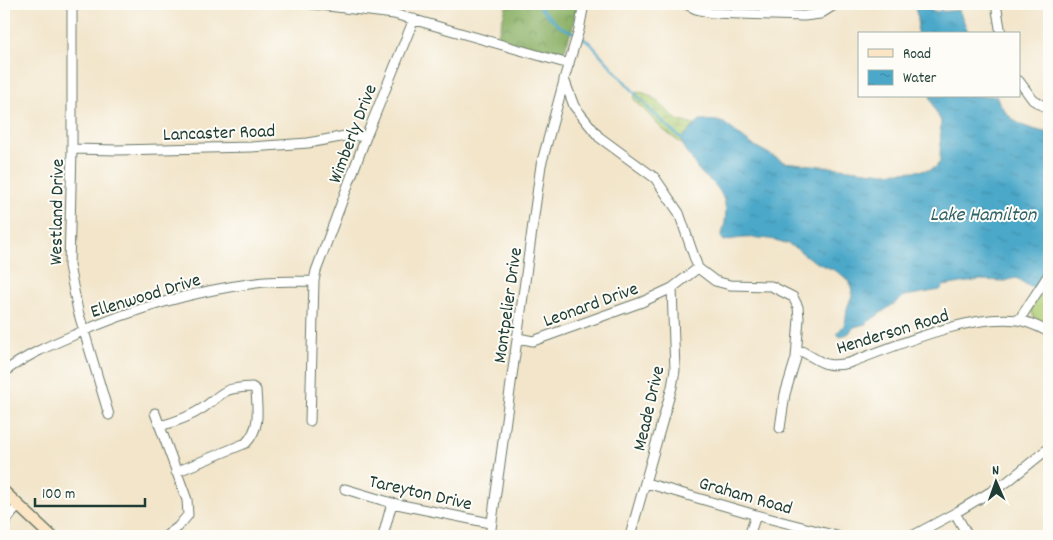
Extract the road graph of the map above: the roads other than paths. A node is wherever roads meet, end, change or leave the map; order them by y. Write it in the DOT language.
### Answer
graph roads {
  1 [pos="72,4"];
  2 [pos="312,4"];
  3 [pos="584,4"];
  4 [pos="686,4"];
  5 [pos="836,4"];
  6 [pos="996,4"];
  7 [pos="414,19"];
  8 [pos="1001,32"];
  9 [pos="569,64"];
  10 [pos="564,79"];
  11 [pos="1020,81"];
  12 [pos="1049,110"];
  13 [pos="366,137"];
  14 [pos="72,149"];
  15 [pos="698,268"];
  16 [pos="1049,274"];
  17 [pos="314,281"];
  18 [pos="672,288"];
  19 [pos="1019,320"];
  20 [pos="83,330"];
  21 [pos="1049,332"];
  22 [pos="518,338"];
  23 [pos="797,349"];
  24 [pos="4,372"];
  25 [pos="155,413"];
  26 [pos="109,415"];
  27 [pos="310,420"];
  28 [pos="160,426"];
  29 [pos="780,428"];
  30 [pos="1049,448"];
  31 [pos="176,472"];
  32 [pos="646,483"];
  33 [pos="345,489"];
  34 [pos="4,492"];
  35 [pos="392,503"];
  36 [pos="18,506"];
  37 [pos="955,514"];
  38 [pos="756,515"];
  39 [pos="4,522"];
  40 [pos="490,523"];
  41 [pos="51,536"];
  42 [pos="166,536"];
  43 [pos="383,536"];
  44 [pos="490,536"];
  45 [pos="630,536"];
  46 [pos="749,536"];
  47 [pos="837,536"];
  48 [pos="912,536"];
  49 [pos="968,536"];
  1 -- 14 [label="street, Westland Drive"];
  2 -- 7 [label="street"];
  3 -- 9 [label="street"];
  4 -- 5 [label="street"];
  6 -- 8 [label="street"];
  7 -- 9 [label="street"];
  7 -- 13 [label="street, Wimberly Drive"];
  9 -- 10 [label="street"];
  10 -- 15 [label="street"];
  10 -- 22 [label="street, Montpelier Drive"];
  11 -- 12 [label="street"];
  13 -- 14 [label="street, Lancaster Road"];
  13 -- 17 [label="street, Wimberly Drive"];
  14 -- 20 [label="street, Westland Drive"];
  15 -- 18 [label="street"];
  15 -- 23 [label="street"];
  16 -- 19 [label="street"];
  17 -- 20 [label="street, Ellenwood Drive"];
  17 -- 27 [label="street"];
  18 -- 22 [label="street, Leonard Drive"];
  18 -- 32 [label="street, Meade Drive"];
  19 -- 21 [label="street, Henderson Road"];
  19 -- 23 [label="street, Henderson Road"];
  20 -- 24 [label="street, Ellenwood Drive"];
  20 -- 26 [label="street, Westland Drive"];
  22 -- 40 [label="street, Montpelier Drive"];
  23 -- 29 [label="street"];
  25 -- 28 [label="street"];
  28 -- 31 [label="street"];
  28 -- 31 [label="street"];
  30 -- 37 [label="street"];
  31 -- 42 [label="street"];
  32 -- 38 [label="street, Graham Road"];
  32 -- 45 [label="street, Meade Drive"];
  33 -- 35 [label="street, Tareyton Drive"];
  34 -- 36 [label="main road"];
  35 -- 40 [label="street, Tareyton Drive"];
  35 -- 43 [label="street"];
  36 -- 39 [label="street"];
  36 -- 41 [label="main road"];
  37 -- 48 [label="street"];
  37 -- 49 [label="street"];
  38 -- 46 [label="street"];
  38 -- 47 [label="street, Graham Road"];
  40 -- 44 [label="street, Montpelier Drive"];
}
